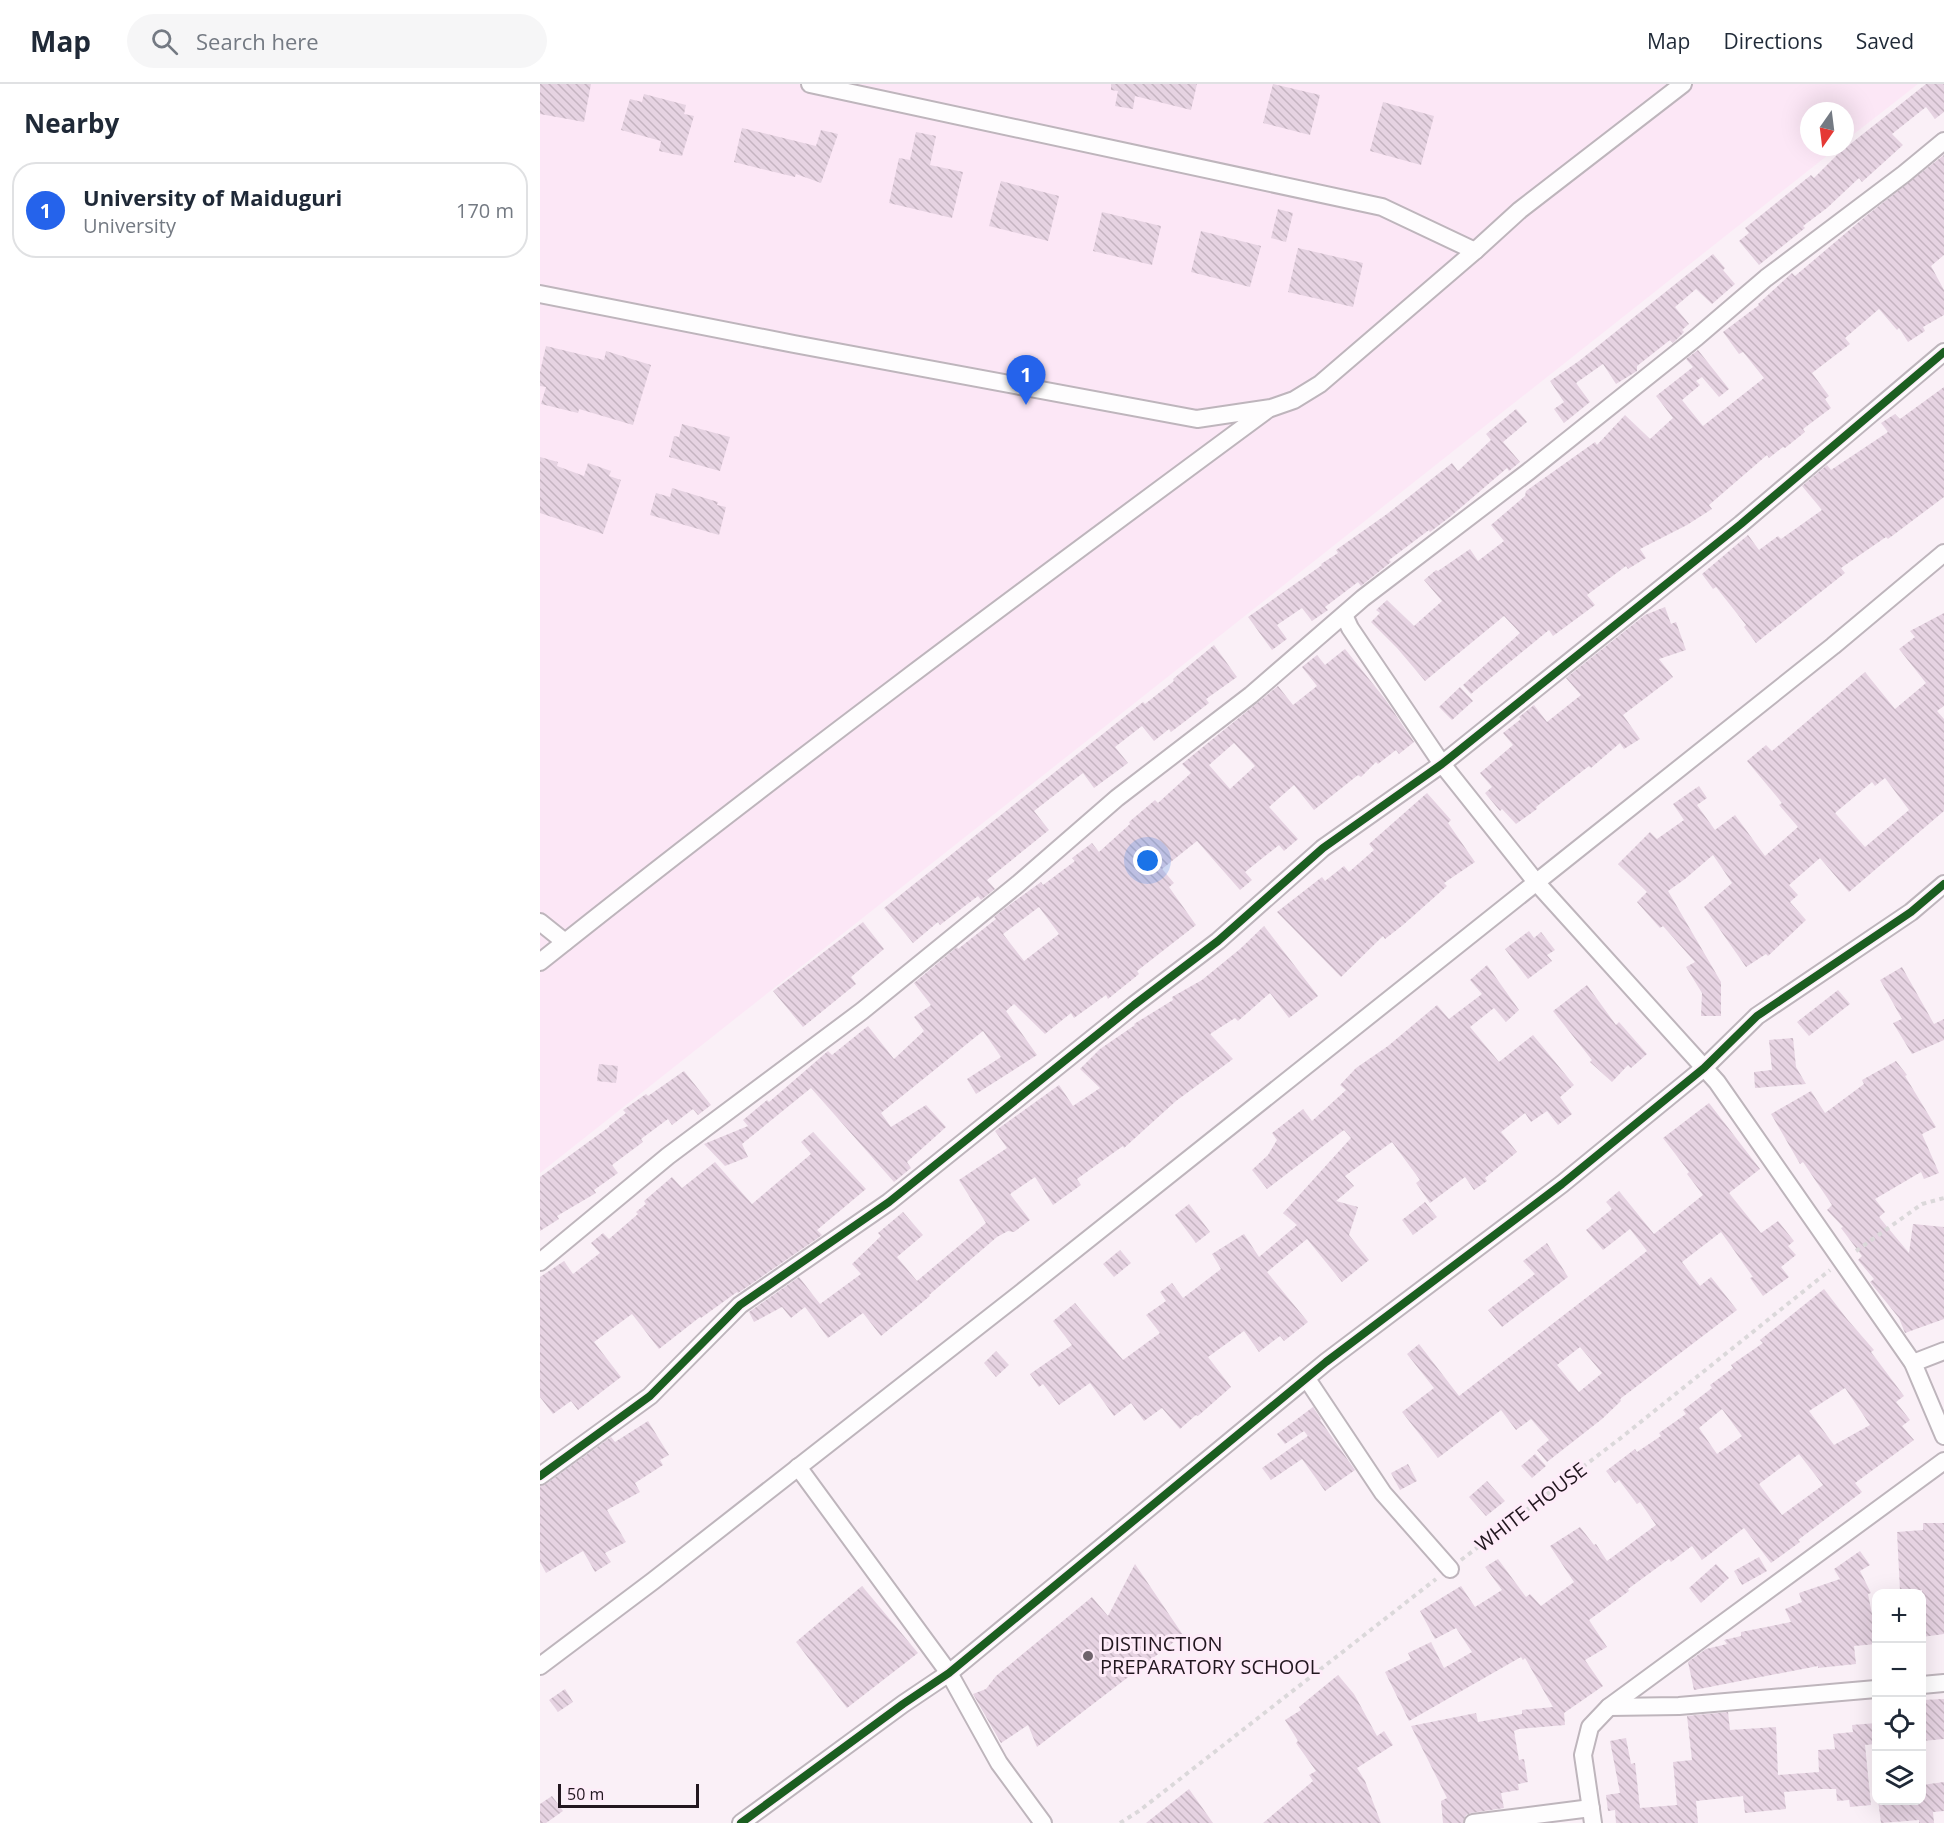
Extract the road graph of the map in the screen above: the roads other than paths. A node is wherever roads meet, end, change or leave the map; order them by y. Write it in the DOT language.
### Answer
graph roads {
  1 [pos="810,84"];
  2 [pos="1683,84"];
  3 [pos="1944,141"];
  4 [pos="1475,251"];
  5 [pos="540,294"];
  6 [pos="1944,352"];
  7 [pos="1271,408"];
  8 [pos="1944,553"];
  9 [pos="1344,615"];
  10 [pos="1442,764"];
  11 [pos="1536,882"];
  12 [pos="1944,884"];
  13 [pos="540,921"];
  14 [pos="565,942"];
  15 [pos="540,962"];
  16 [pos="1704,1068"];
  17 [pos="540,1262"];
  18 [pos="1944,1351"];
  19 [pos="1913,1363"];
  20 [pos="1307,1379"];
  21 [pos="1944,1436"];
  22 [pos="1944,1461"];
  23 [pos="798,1467"];
  24 [pos="540,1476"];
  25 [pos="1450,1569"];
  26 [pos="540,1666"];
  27 [pos="949,1673"];
  28 [pos="1944,1683"];
  29 [pos="1926,1685"];
  30 [pos="1872,1689"];
  31 [pos="1608,1707"];
  32 [pos="1592,1815"];
  33 [pos="741,1823"];
  34 [pos="1043,1823"];
  35 [pos="1473,1823"];
  1 -- 4 [label="street"];
  2 -- 4 [label="street"];
  3 -- 9 [label="street"];
  4 -- 7 [label="street"];
  5 -- 7 [label="street"];
  6 -- 10 [label="street"];
  7 -- 14 [label="street"];
  8 -- 11 [label="street"];
  9 -- 10 [label="street"];
  9 -- 17 [label="street"];
  10 -- 11 [label="street"];
  10 -- 24 [label="street"];
  11 -- 16 [label="street"];
  11 -- 23 [label="street"];
  12 -- 16 [label="street"];
  13 -- 14 [label="street"];
  14 -- 15 [label="street"];
  16 -- 19 [label="street"];
  16 -- 20 [label="street"];
  18 -- 19 [label="street"];
  19 -- 21 [label="street"];
  20 -- 25 [label="street"];
  20 -- 27 [label="street"];
  22 -- 31 [label="street"];
  23 -- 26 [label="street"];
  23 -- 27 [label="street"];
  27 -- 33 [label="street"];
  27 -- 34 [label="street"];
  28 -- 29 [label="street"];
  30 -- 31 [label="street"];
  31 -- 32 [label="street"];
  32 -- 35 [label="street"];
}
